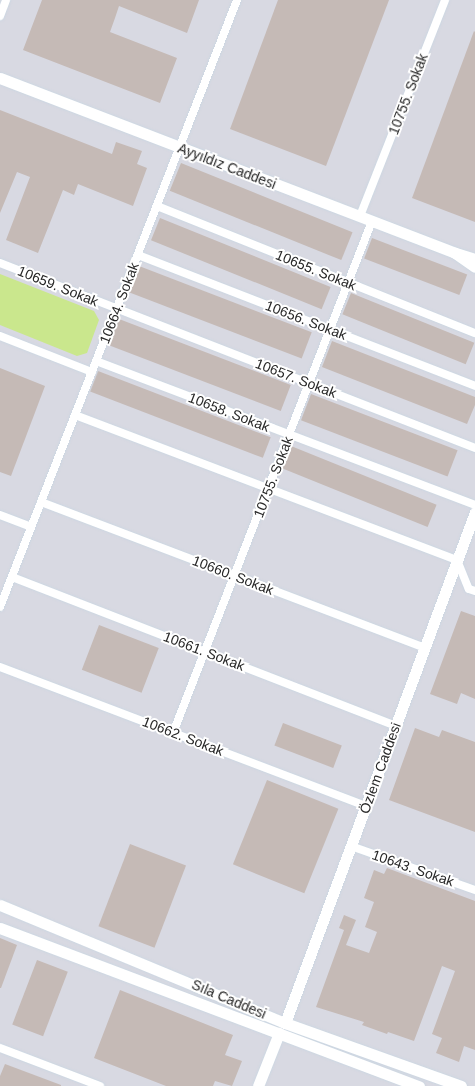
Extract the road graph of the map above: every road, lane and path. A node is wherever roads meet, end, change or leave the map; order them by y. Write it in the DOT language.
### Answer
graph roads {
  1 [pos="6,0"];
  2 [pos="238,0"];
  3 [pos="445,0"];
  4 [pos="0,16"];
  5 [pos="0,78"];
  6 [pos="180,147"];
  7 [pos="157,206"];
  8 [pos="360,216"];
  9 [pos="372,221"];
  10 [pos="455,253"];
  11 [pos="138,254"];
  12 [pos="475,259"];
  13 [pos="0,263"];
  14 [pos="475,267"];
  15 [pos="348,282"];
  16 [pos="117,309"];
  17 [pos="330,330"];
  18 [pos="475,333"];
  19 [pos="0,336"];
  20 [pos="96,362"];
  21 [pos="92,372"];
  22 [pos="309,383"];
  23 [pos="475,386"];
  24 [pos="75,415"];
  25 [pos="289,435"];
  26 [pos="475,448"];
  27 [pos="268,488"];
  28 [pos="41,502"];
  29 [pos="475,506"];
  30 [pos="475,512"];
  31 [pos="0,515"];
  32 [pos="31,527"];
  33 [pos="457,560"];
  34 [pos="234,576"];
  35 [pos="12,577"];
  36 [pos="475,591"];
  37 [pos="0,607"];
  38 [pos="424,648"];
  39 [pos="205,651"];
  40 [pos="0,667"];
  41 [pos="396,726"];
  42 [pos="173,733"];
  43 [pos="366,806"];
  44 [pos="351,846"];
  45 [pos="475,890"];
  46 [pos="0,905"];
  47 [pos="0,928"];
  48 [pos="282,1028"];
  49 [pos="0,1048"];
  50 [pos="100,1086"];
  51 [pos="258,1086"];
  52 [pos="419,1086"];
  53 [pos="461,1086"];
  1 -- 4 [label="street"];
  2 -- 6 [label="street, 10664. Sokak"];
  3 -- 8 [label="street, 10755. Sokak"];
  5 -- 6 [label="street, Ayyıldız Caddesi"];
  6 -- 7 [label="street, 10664. Sokak"];
  6 -- 8 [label="street, Ayyıldız Caddesi"];
  7 -- 11 [label="street, 10664. Sokak"];
  7 -- 15 [label="street, 10655. Sokak"];
  8 -- 9 [label="street, Ayyıldız Caddesi"];
  9 -- 10 [label="street, Ayyıldız Caddesi"];
  9 -- 15 [label="street, 10755. Sokak"];
  10 -- 12 [label="street, Ayyıldız Caddesi"];
  10 -- 14 [label="street, Ayyıldız Caddesi"];
  11 -- 16 [label="street, 10664. Sokak"];
  11 -- 17 [label="street, 10656. Sokak"];
  13 -- 16 [label="street, 10659. Sokak"];
  15 -- 17 [label="street, 10755. Sokak"];
  15 -- 18 [label="street, 10655. Sokak"];
  16 -- 20 [label="street, 10664. Sokak"];
  16 -- 22 [label="street, 10657. Sokak"];
  17 -- 22 [label="street, 10755. Sokak"];
  17 -- 23 [label="street, 10656. Sokak"];
  19 -- 21 [label="street"];
  20 -- 21 [label="street, 10664. Sokak"];
  20 -- 25 [label="street, 10658. Sokak"];
  21 -- 24 [label="street, 10664. Sokak"];
  22 -- 25 [label="street, 10755. Sokak"];
  22 -- 26 [label="street, 10657. Sokak"];
  24 -- 27 [label="street"];
  24 -- 28 [label="street, 10664. Sokak"];
  25 -- 27 [label="street, 10755. Sokak"];
  25 -- 29 [label="street, 10658. Sokak"];
  27 -- 33 [label="street"];
  27 -- 34 [label="street, 10755. Sokak"];
  28 -- 32 [label="street, 10664. Sokak"];
  28 -- 34 [label="street, 10660. Sokak"];
  30 -- 33 [label="street, Özlem Caddesi"];
  31 -- 32 [label="street"];
  32 -- 35 [label="street, 10664. Sokak"];
  33 -- 36 [label="street"];
  33 -- 38 [label="street, Özlem Caddesi"];
  34 -- 38 [label="street, 10660. Sokak"];
  34 -- 39 [label="street, 10755. Sokak"];
  35 -- 37 [label="street, 10664. Sokak"];
  35 -- 39 [label="street, 10661. Sokak"];
  38 -- 41 [label="street, Özlem Caddesi"];
  39 -- 41 [label="street, 10661. Sokak"];
  39 -- 42 [label="street, 10755. Sokak"];
  40 -- 42 [label="street, 10662. Sokak"];
  41 -- 43 [label="street, Özlem Caddesi"];
  42 -- 43 [label="street, 10662. Sokak"];
  43 -- 44 [label="street, Özlem Caddesi"];
  44 -- 45 [label="street, 10643. Sokak"];
  44 -- 48 [label="street, Özlem Caddesi"];
  46 -- 48 [label="street, Sıla Caddesi"];
  47 -- 48 [label="street"];
  48 -- 51 [label="street, Özlem Caddesi"];
  48 -- 52 [label="street"];
  48 -- 53 [label="street, Sıla Caddesi"];
  49 -- 50 [label="street"];
}
